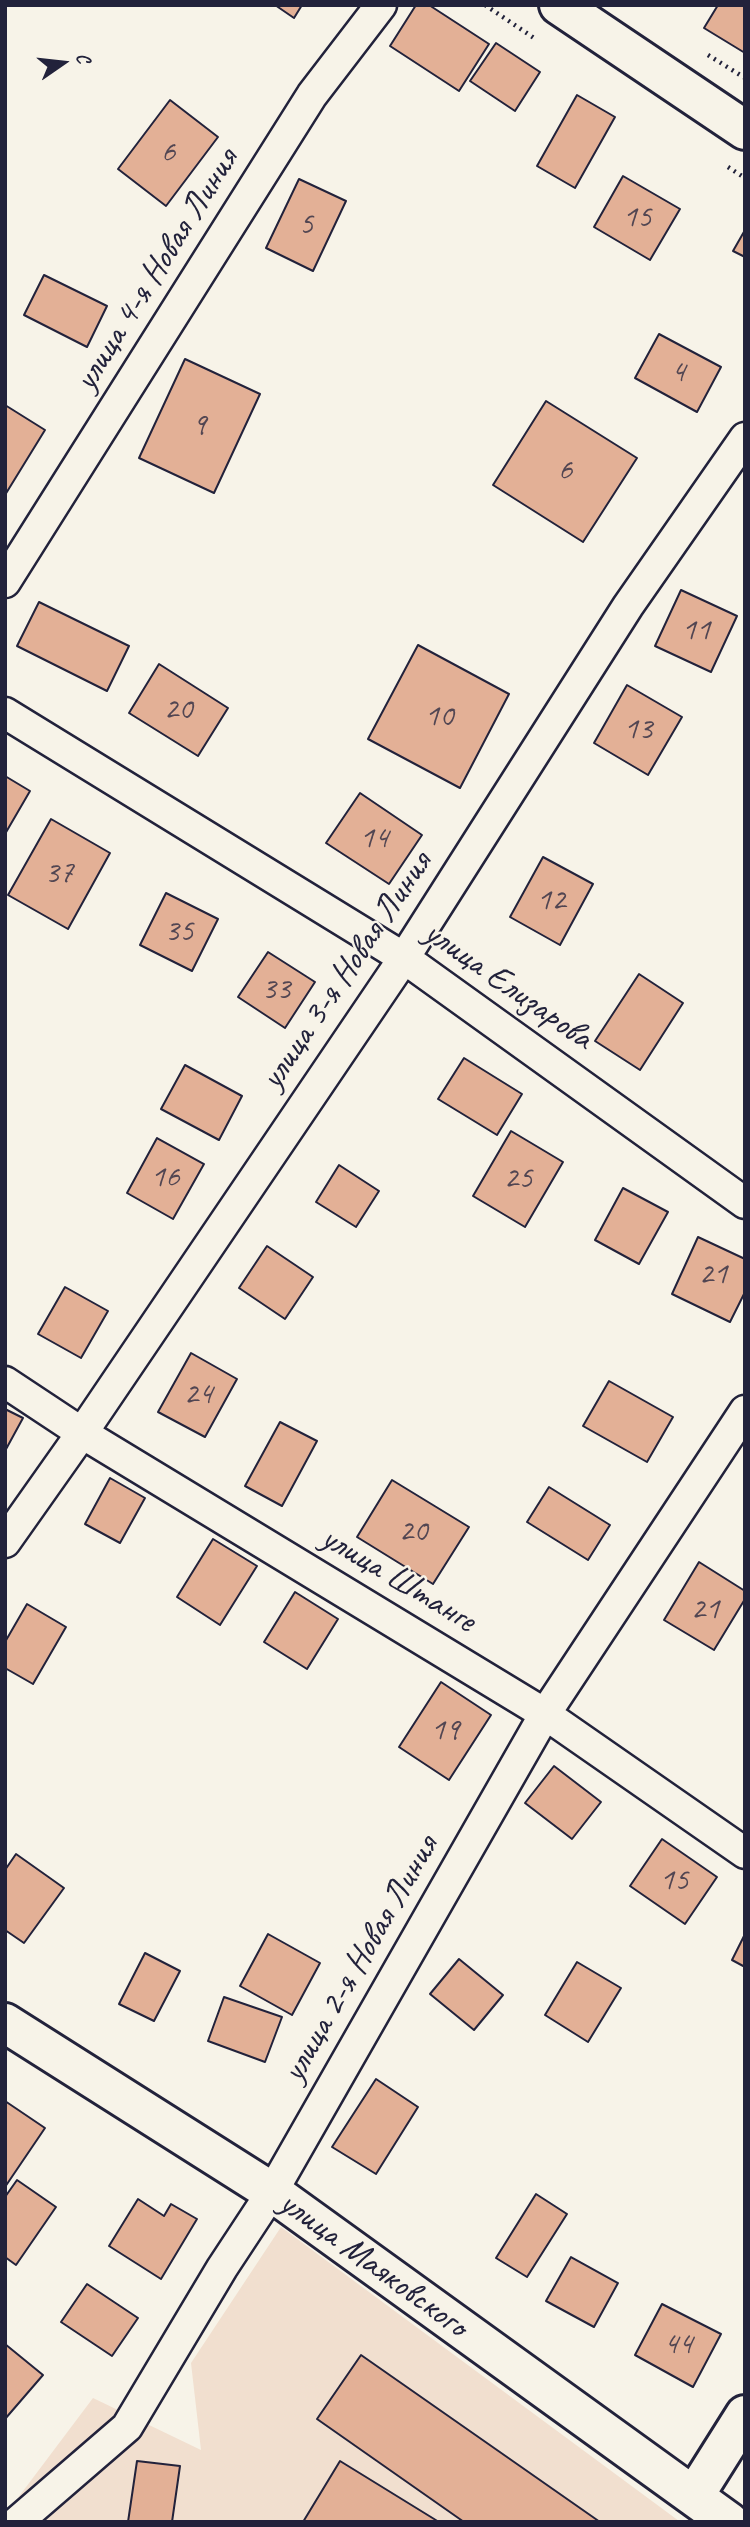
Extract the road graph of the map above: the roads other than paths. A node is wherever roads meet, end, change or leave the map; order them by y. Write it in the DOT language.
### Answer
graph roads {
  1 [pos="381,5"];
  2 [pos="559,5"];
  3 [pos="745,130"];
  4 [pos="745,438"];
  5 [pos="5,582"];
  6 [pos="5,713"];
  7 [pos="404,958"];
  8 [pos="745,1203"];
  9 [pos="5,1382"];
  10 [pos="745,1411"];
  11 [pos="82,1433"];
  12 [pos="5,1542"];
  13 [pos="545,1714"];
  14 [pos="745,1853"];
  15 [pos="5,2023"];
  16 [pos="272,2192"];
  17 [pos="745,2415"];
  18 [pos="694,2496"];
  19 [pos="17,2522"];
  20 [pos="729,2522"];
  1 -- 5 [label="street, улица 4-я Новая Линия"];
  2 -- 3 [label="street"];
  4 -- 7 [label="street, улица 3-я Новая Линия"];
  6 -- 7 [label="street, улица Елизарова"];
  7 -- 8 [label="street, улица Елизарова"];
  7 -- 11 [label="street, улица 3-я Новая Линия"];
  9 -- 11 [label="street, улица Штанге"];
  10 -- 13 [label="street, улица 2-я Новая Линия"];
  11 -- 12 [label="street, улица 3-я Новая Линия"];
  11 -- 13 [label="street, улица Штанге"];
  13 -- 14 [label="street, улица Штанге"];
  13 -- 16 [label="street, улица 2-я Новая Линия"];
  15 -- 16 [label="street, улица Маяковского"];
  16 -- 18 [label="street, улица Маяковского"];
  16 -- 19 [label="street, улица 2-я Новая Линия"];
  17 -- 18 [label="street"];
  18 -- 20 [label="street, улица Маяковского"];
}
